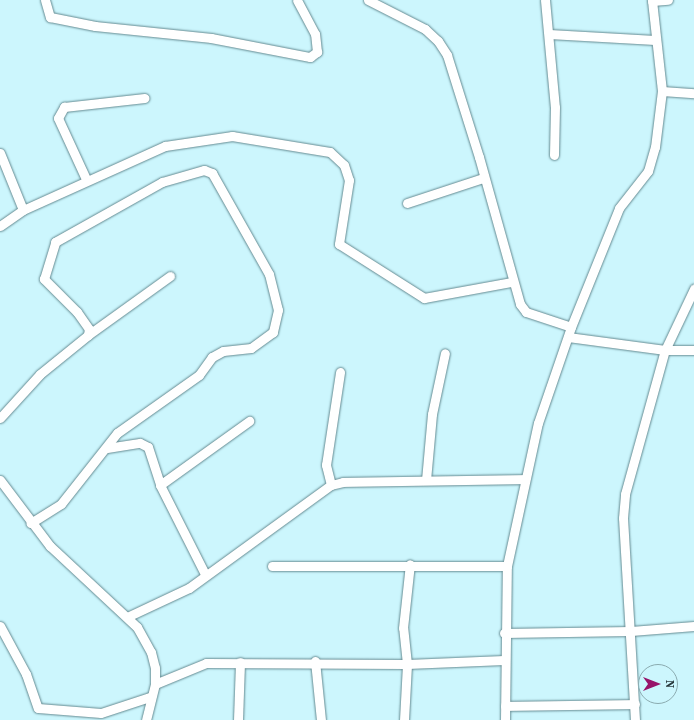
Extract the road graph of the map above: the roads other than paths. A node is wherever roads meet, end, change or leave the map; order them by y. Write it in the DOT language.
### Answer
graph roads {
  1 [pos="45,0"];
  2 [pos="297,0"];
  3 [pos="368,0"];
  4 [pos="545,0"];
  5 [pos="668,0"];
  6 [pos="652,1"];
  7 [pos="549,34"];
  8 [pos="654,40"];
  9 [pos="662,91"];
  10 [pos="694,93"];
  11 [pos="144,98"];
  12 [pos="0,153"];
  13 [pos="554,155"];
  14 [pos="484,178"];
  15 [pos="86,179"];
  16 [pos="407,203"];
  17 [pos="23,210"];
  18 [pos="0,226"];
  19 [pos="170,276"];
  20 [pos="511,282"];
  21 [pos="694,289"];
  22 [pos="571,327"];
  23 [pos="88,335"];
  24 [pos="568,337"];
  25 [pos="665,350"];
  26 [pos="694,350"];
  27 [pos="445,353"];
  28 [pos="340,372"];
  29 [pos="0,418"];
  30 [pos="249,422"];
  31 [pos="107,448"];
  32 [pos="525,479"];
  33 [pos="0,480"];
  34 [pos="426,480"];
  35 [pos="160,485"];
  36 [pos="331,485"];
  37 [pos="30,523"];
  38 [pos="410,564"];
  39 [pos="272,566"];
  40 [pos="507,566"];
  41 [pos="205,574"];
  42 [pos="127,617"];
  43 [pos="0,626"];
  44 [pos="694,626"];
  45 [pos="631,631"];
  46 [pos="504,632"];
  47 [pos="504,660"];
  48 [pos="315,661"];
  49 [pos="240,662"];
  50 [pos="407,664"];
  51 [pos="155,684"];
  52 [pos="150,697"];
  53 [pos="635,704"];
  54 [pos="505,706"];
  55 [pos="146,720"];
  56 [pos="238,720"];
  57 [pos="321,720"];
  58 [pos="404,720"];
  59 [pos="506,720"];
  60 [pos="634,720"];
  1 -- 2 [label="street"];
  3 -- 14 [label="street"];
  4 -- 7 [label="street"];
  5 -- 6 [label="street"];
  6 -- 8 [label="street"];
  7 -- 8 [label="street"];
  7 -- 13 [label="street"];
  8 -- 9 [label="street"];
  9 -- 10 [label="street"];
  9 -- 22 [label="street"];
  11 -- 15 [label="street"];
  12 -- 17 [label="street"];
  14 -- 16 [label="street"];
  14 -- 20 [label="street"];
  15 -- 17 [label="street"];
  15 -- 20 [label="street"];
  17 -- 18 [label="street"];
  19 -- 23 [label="street"];
  20 -- 22 [label="street"];
  21 -- 25 [label="street"];
  22 -- 24 [label="street"];
  23 -- 29 [label="street"];
  23 -- 31 [label="street"];
  24 -- 25 [label="street"];
  24 -- 32 [label="street"];
  25 -- 26 [label="street"];
  25 -- 45 [label="street"];
  27 -- 34 [label="street"];
  28 -- 36 [label="street"];
  30 -- 35 [label="street"];
  31 -- 35 [label="street"];
  31 -- 37 [label="street"];
  32 -- 34 [label="street"];
  32 -- 40 [label="street"];
  33 -- 37 [label="street"];
  34 -- 36 [label="street"];
  35 -- 41 [label="street"];
  36 -- 41 [label="street"];
  37 -- 42 [label="street"];
  38 -- 39 [label="street"];
  38 -- 40 [label="street"];
  38 -- 50 [label="street"];
  40 -- 46 [label="street"];
  41 -- 42 [label="street"];
  42 -- 51 [label="street"];
  43 -- 52 [label="street"];
  44 -- 45 [label="street"];
  45 -- 46 [label="street"];
  45 -- 53 [label="street"];
  46 -- 47 [label="street"];
  47 -- 50 [label="street"];
  47 -- 54 [label="street"];
  48 -- 49 [label="street"];
  48 -- 50 [label="street"];
  48 -- 57 [label="street"];
  49 -- 51 [label="street"];
  49 -- 56 [label="street"];
  50 -- 58 [label="street"];
  51 -- 52 [label="street"];
  52 -- 55 [label="street"];
  53 -- 54 [label="street"];
  53 -- 60 [label="street"];
  54 -- 59 [label="street"];
}
